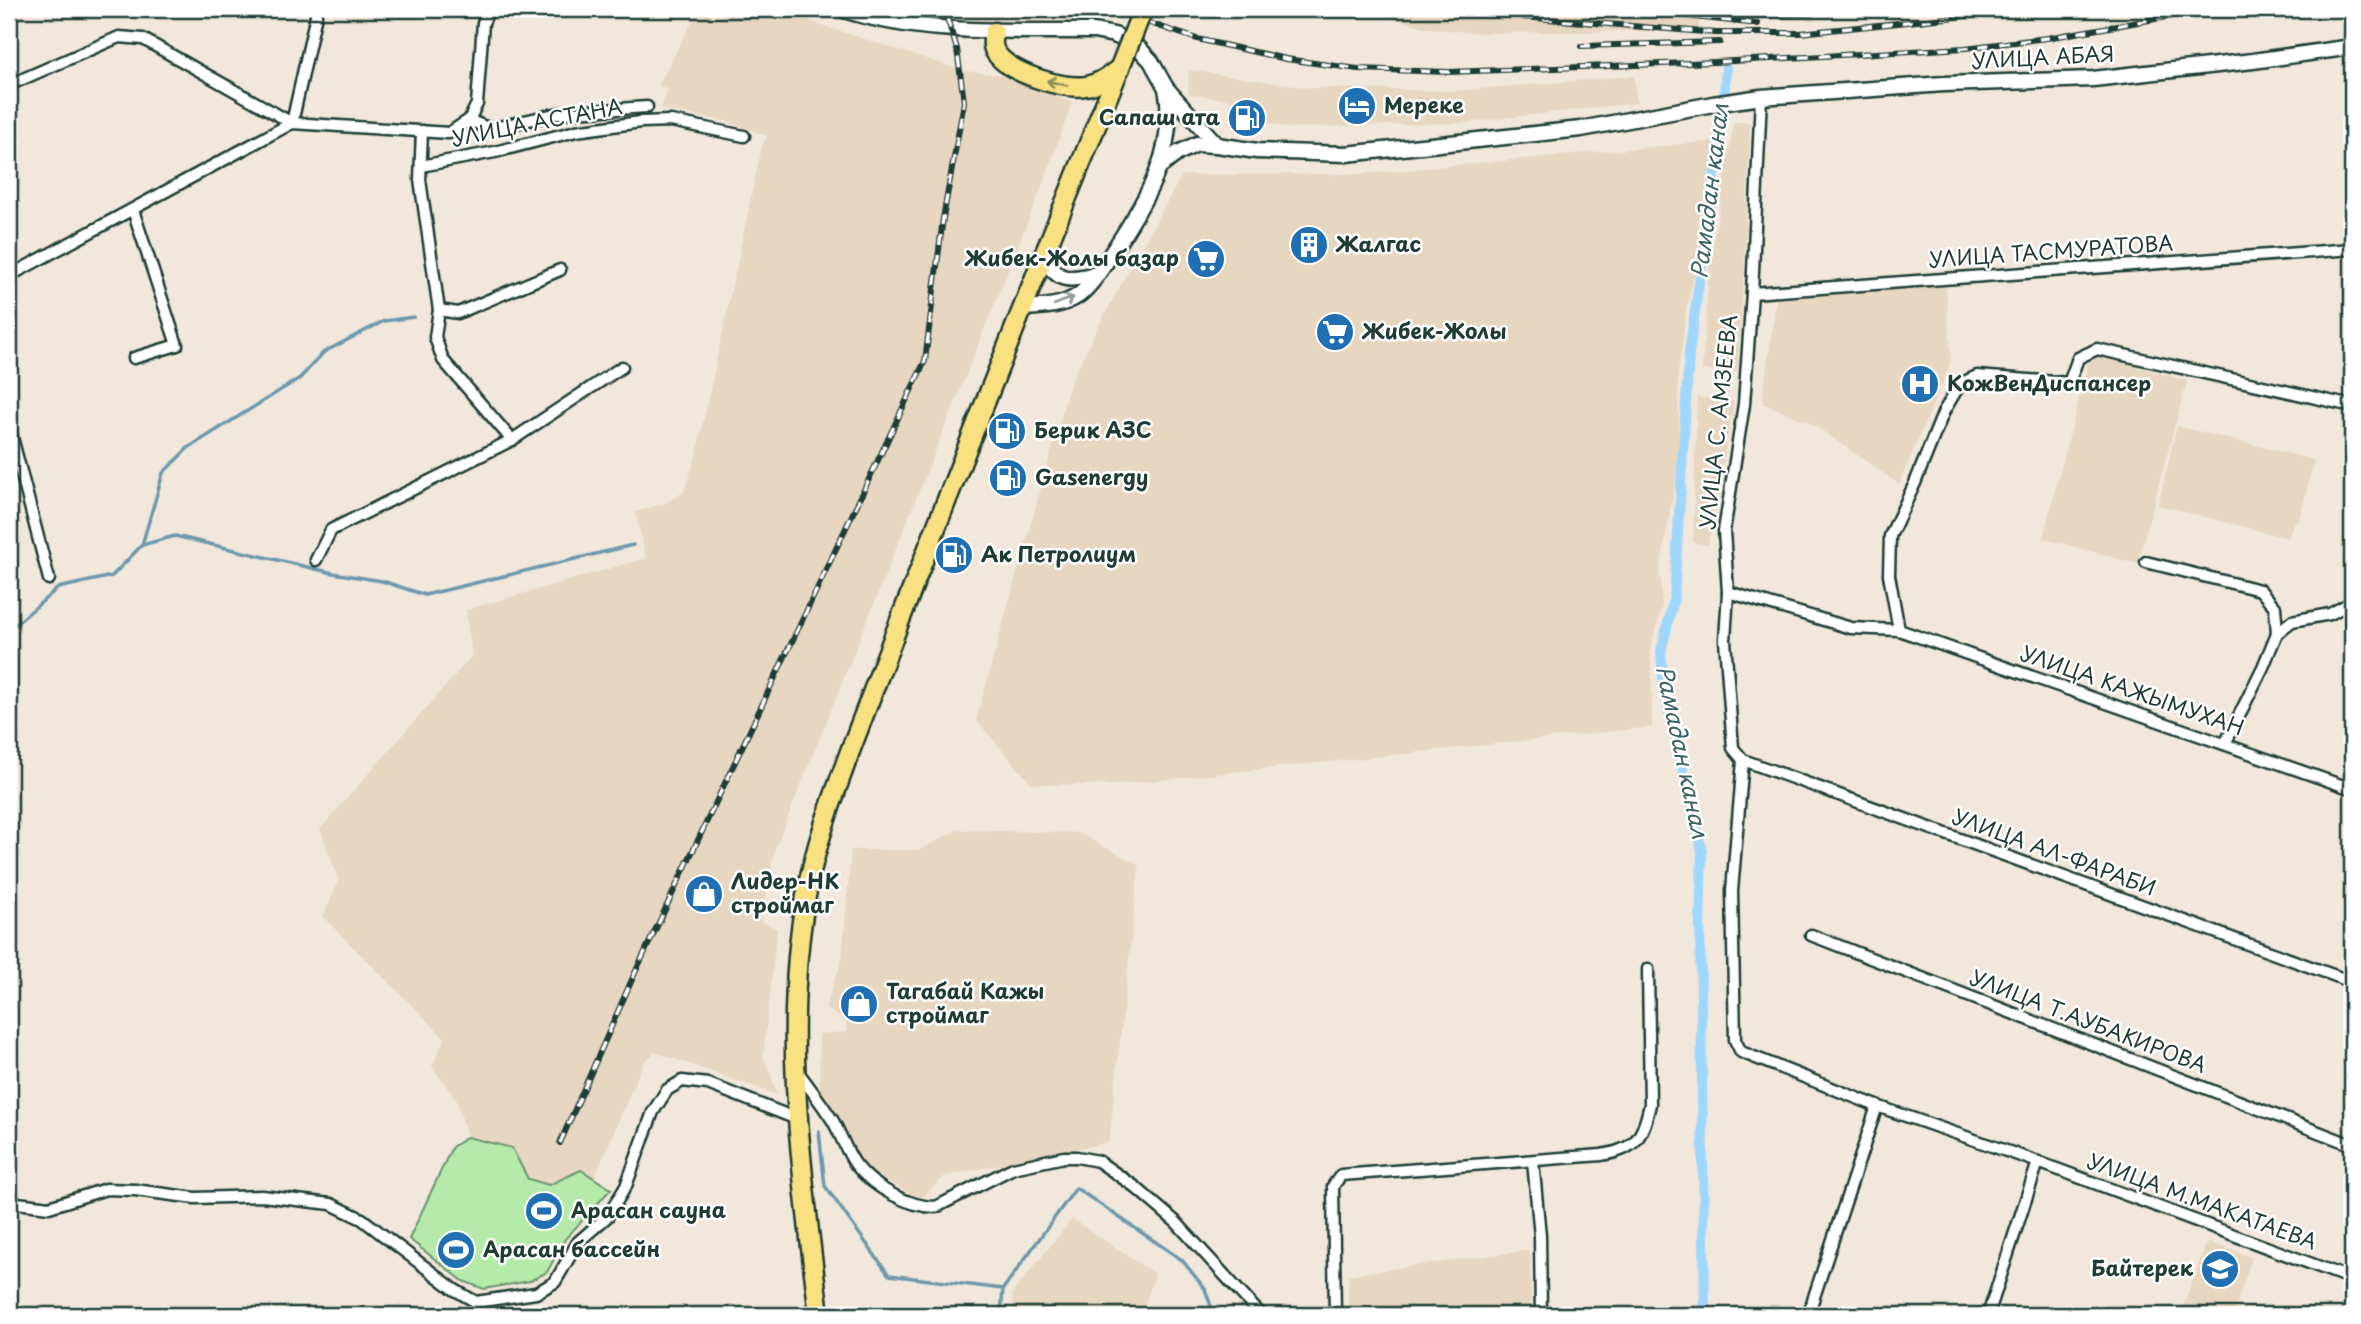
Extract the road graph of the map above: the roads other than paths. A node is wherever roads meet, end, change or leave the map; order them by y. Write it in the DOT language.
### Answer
graph roads {
  1 [pos="489,9"];
  2 [pos="1143,9"];
  3 [pos="1723,9"];
  4 [pos="1812,9"];
  5 [pos="850,10"];
  6 [pos="316,15"];
  7 [pos="994,32"];
  8 [pos="2352,47"];
  9 [pos="1120,68"];
  10 [pos="9,85"];
  11 [pos="1166,88"];
  12 [pos="1761,97"];
  13 [pos="647,107"];
  14 [pos="469,120"];
  15 [pos="292,123"];
  16 [pos="422,131"];
  17 [pos="744,136"];
  18 [pos="1217,145"];
  19 [pos="421,166"];
  20 [pos="1161,166"];
  21 [pos="133,210"];
  22 [pos="2352,249"];
  23 [pos="1043,258"];
  24 [pos="560,270"];
  25 [pos="1097,274"];
  26 [pos="9,276"];
  27 [pos="1752,293"];
  28 [pos="1022,308"];
  29 [pos="439,310"];
  30 [pos="134,358"];
  31 [pos="622,367"];
  32 [pos="2352,406"];
  33 [pos="9,426"];
  34 [pos="512,440"];
  35 [pos="316,559"];
  36 [pos="2146,562"];
  37 [pos="49,579"];
  38 [pos="1728,592"];
  39 [pos="2352,602"];
  40 [pos="1899,630"];
  41 [pos="2277,633"];
  42 [pos="2225,744"];
  43 [pos="1743,760"];
  44 [pos="2352,789"];
  45 [pos="1811,935"];
  46 [pos="1648,969"];
  47 [pos="2352,982"];
  48 [pos="1735,1040"];
  49 [pos="796,1069"];
  50 [pos="1877,1106"];
  51 [pos="797,1119"];
  52 [pos="2352,1145"];
  53 [pos="1533,1161"];
  54 [pos="2038,1162"];
  55 [pos="9,1202"];
  56 [pos="2352,1279"];
  57 [pos="820,1315"];
  58 [pos="1261,1315"];
  59 [pos="1335,1315"];
  60 [pos="1541,1315"];
  61 [pos="1808,1315"];
  62 [pos="1988,1315"];
  1 -- 14 [label="street, УЛИЦА АСТАНА"];
  2 -- 9 [label="highway, bridge"];
  3 -- 4 [label="street"];
  5 -- 7 [label="main road"];
  6 -- 15 [label="street"];
  9 -- 7 [label="highway, one-way"];
  7 -- 11 [label="main road"];
  8 -- 12 [label="main road, УЛИЦА АБАЯ"];
  9 -- 23 [label="highway"];
  10 -- 15 [label="street"];
  11 -- 18 [label="main road"];
  11 -- 20 [label="main road"];
  12 -- 18 [label="main road, УЛИЦА АБАЯ"];
  12 -- 27 [label="street, УЛИЦА С. АМЗЕЕВА"];
  13 -- 14 [label="street, УЛИЦА АСТАНА"];
  14 -- 16 [label="street, УЛИЦА АСТАНА"];
  15 -- 16 [label="street, УЛИЦА АСТАНА"];
  15 -- 21 [label="street"];
  16 -- 19 [label="street, УЛИЦА АСТАНА"];
  17 -- 19 [label="street, УЛИЦА АСТАНА"];
  18 -- 20 [label="main road, УЛИЦА АБАЯ"];
  19 -- 29 [label="street, УЛИЦА АСТАНА"];
  20 -- 25 [label="main road"];
  21 -- 26 [label="street"];
  21 -- 30 [label="street"];
  22 -- 27 [label="street, УЛИЦА ТАСМУРАТОВА"];
  23 -- 25 [label="main road"];
  23 -- 28 [label="highway"];
  24 -- 29 [label="street"];
  28 -- 25 [label="main road, one-way"];
  27 -- 38 [label="street, УЛИЦА С. АМЗЕЕВА"];
  28 -- 49 [label="highway"];
  29 -- 34 [label="street, УЛИЦА АСТАНА"];
  31 -- 34 [label="street"];
  32 -- 40 [label="street"];
  33 -- 37 [label="street"];
  34 -- 35 [label="street"];
  36 -- 41 [label="street"];
  38 -- 40 [label="street, УЛИЦА КАЖЫМУХАН"];
  38 -- 43 [label="street, УЛИЦА С. АМЗЕЕВА"];
  39 -- 41 [label="street"];
  40 -- 42 [label="street, УЛИЦА КАЖЫМУХАН"];
  41 -- 42 [label="street"];
  42 -- 44 [label="street, УЛИЦА КАЖЫМУХАН"];
  43 -- 47 [label="street, УЛИЦА АЛ-ФАРАБИ"];
  43 -- 48 [label="street, УЛИЦА С. АМЗЕЕВА"];
  45 -- 52 [label="street, УЛИЦА Т.АУБАКИРОВА"];
  46 -- 53 [label="street"];
  48 -- 50 [label="street, УЛИЦА М.МАКАТАЕВА"];
  49 -- 51 [label="highway"];
  49 -- 58 [label="street"];
  50 -- 54 [label="street, УЛИЦА М.МАКАТАЕВА"];
  50 -- 61 [label="street"];
  51 -- 55 [label="street"];
  51 -- 57 [label="highway"];
  53 -- 59 [label="street"];
  53 -- 60 [label="street"];
  54 -- 56 [label="street, УЛИЦА М.МАКАТАЕВА"];
  54 -- 62 [label="street"];
}
